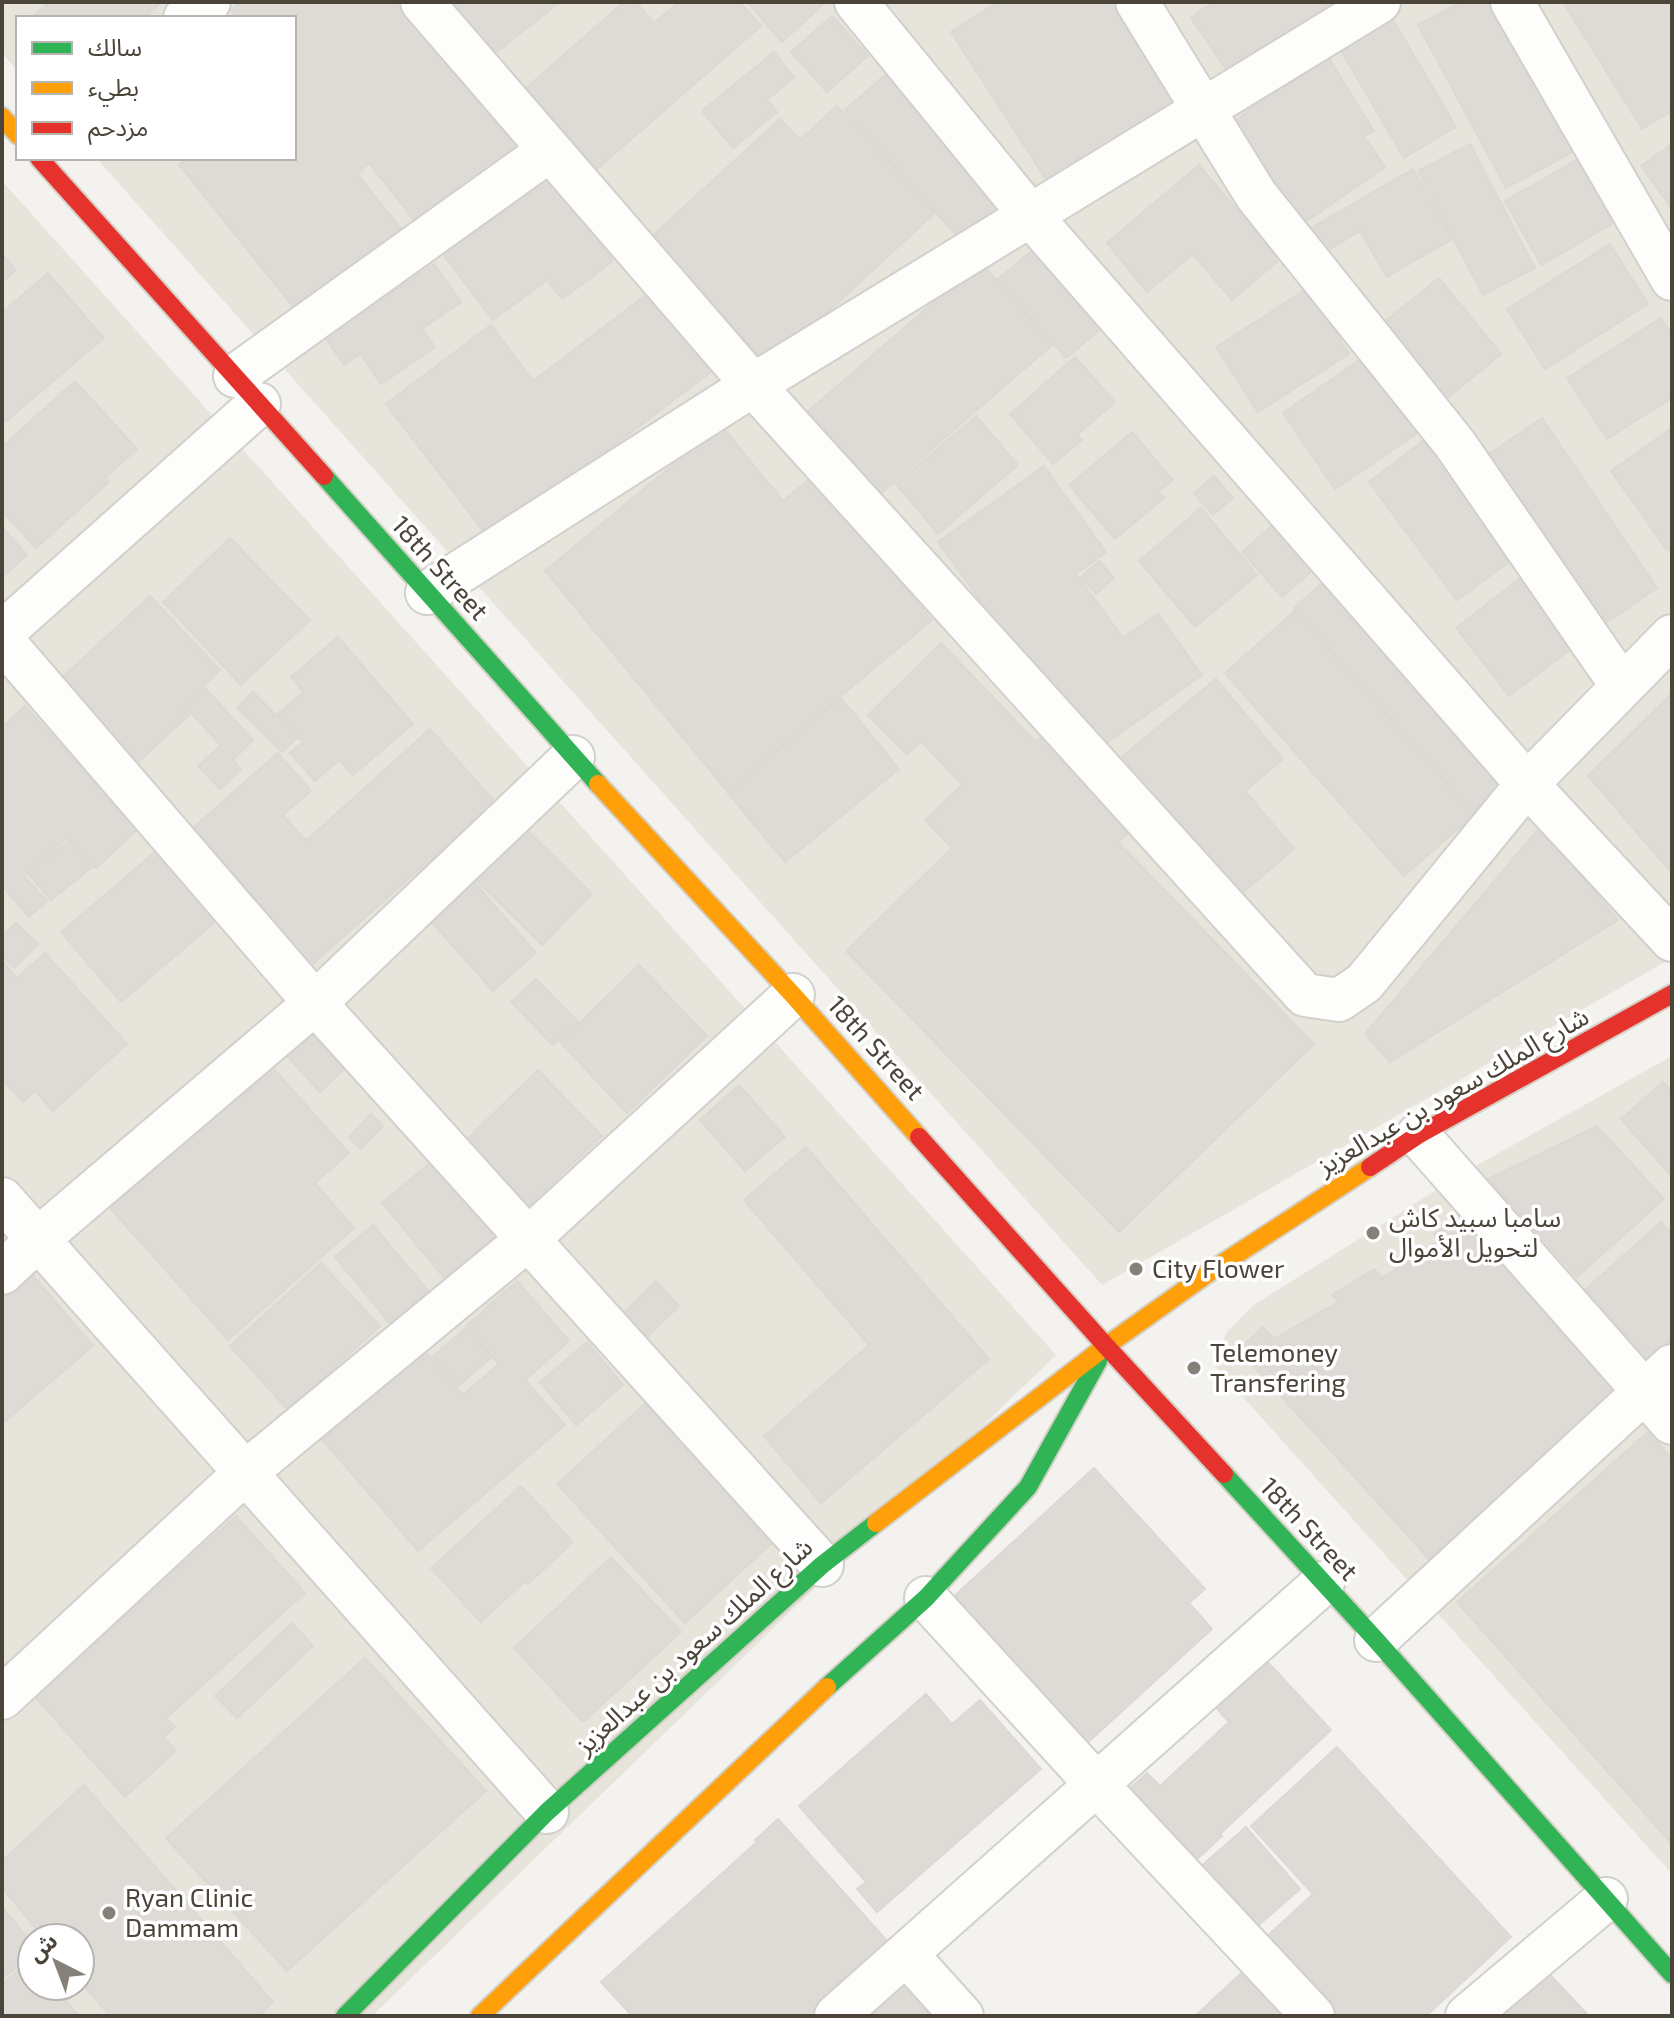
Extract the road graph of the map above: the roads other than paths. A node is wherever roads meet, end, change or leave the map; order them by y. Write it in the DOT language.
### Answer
graph roads {
  1 [pos="209,2"];
  2 [pos="422,2"];
  3 [pos="856,2"];
  4 [pos="1137,2"];
  5 [pos="1379,2"];
  6 [pos="1512,2"];
  7 [pos="188,16"];
  8 [pos="1204,109"];
  9 [pos="550,150"];
  10 [pos="41,160"];
  11 [pos="1030,215"];
  12 [pos="1672,279"];
  13 [pos="753,385"];
  14 [pos="247,390"];
  15 [pos="427,593"];
  16 [pos="2,633"];
  17 [pos="1672,636"];
  18 [pos="2,640"];
  19 [pos="1622,686"];
  20 [pos="573,757"];
  21 [pos="1527,784"];
  22 [pos="1672,940"];
  23 [pos="1672,994"];
  24 [pos="793,995"];
  25 [pos="315,1003"];
  26 [pos="1418,1135"];
  27 [pos="2,1199"];
  28 [pos="38,1239"];
  29 [pos="528,1239"];
  30 [pos="2,1273"];
  31 [pos="1106,1346"];
  32 [pos="1658,1379"];
  33 [pos="1672,1423"];
  34 [pos="246,1472"];
  35 [pos="822,1565"];
  36 [pos="1323,1583"];
  37 [pos="926,1598"];
  38 [pos="1376,1640"];
  39 [pos="3,1696"];
  40 [pos="1097,1785"];
  41 [pos="547,1812"];
  42 [pos="1606,1899"];
  43 [pos="1665,1952"];
  44 [pos="906,1954"];
  45 [pos="345,2016"];
  46 [pos="480,2016"];
  47 [pos="836,2016"];
  48 [pos="962,2016"];
  49 [pos="1313,2016"];
  50 [pos="1467,2016"];
  1 -- 7 [label="street"];
  2 -- 9 [label="street"];
  3 -- 11 [label="street"];
  4 -- 8 [label="street"];
  5 -- 8 [label="street"];
  6 -- 12 [label="street"];
  8 -- 11 [label="street"];
  8 -- 19 [label="street"];
  9 -- 13 [label="street"];
  9 -- 14 [label="street"];
  10 -- 14 [label="main road, 18th Street"];
  11 -- 13 [label="street"];
  11 -- 21 [label="street"];
  13 -- 15 [label="street"];
  13 -- 21 [label="street"];
  14 -- 15 [label="main road, 18th Street"];
  14 -- 16 [label="street"];
  15 -- 20 [label="main road, 18th Street"];
  17 -- 19 [label="street"];
  18 -- 25 [label="street"];
  19 -- 21 [label="street"];
  20 -- 24 [label="main road, 18th Street"];
  20 -- 25 [label="street"];
  21 -- 22 [label="street"];
  23 -- 26 [label="main road, شارع الملك سعود بن عبدالعزيز"];
  24 -- 29 [label="street"];
  24 -- 31 [label="main road, 18th Street"];
  25 -- 28 [label="street"];
  25 -- 29 [label="street"];
  26 -- 31 [label="main road, شارع الملك سعود بن عبدالعزيز"];
  26 -- 32 [label="street"];
  27 -- 28 [label="street"];
  28 -- 30 [label="street"];
  28 -- 34 [label="street"];
  29 -- 34 [label="street"];
  29 -- 35 [label="street"];
  31 -- 35 [label="main road, شارع الملك سعود بن عبدالعزيز"];
  31 -- 36 [label="main road, 18th Street"];
  31 -- 37 [label="main road, شارع الملك سعود بن عبدالعزيز"];
  32 -- 33 [label="street"];
  32 -- 38 [label="street"];
  34 -- 39 [label="street"];
  34 -- 41 [label="street"];
  35 -- 41 [label="main road, شارع الملك سعود بن عبدالعزيز"];
  36 -- 38 [label="main road, 18th Street"];
  36 -- 40 [label="street"];
  37 -- 40 [label="street"];
  37 -- 46 [label="main road, شارع الملك سعود بن عبدالعزيز"];
  38 -- 42 [label="main road, 18th Street"];
  40 -- 44 [label="street"];
  40 -- 49 [label="street"];
  41 -- 45 [label="main road, شارع الملك سعود بن عبدالعزيز"];
  42 -- 43 [label="main road, 18th Street"];
  42 -- 50 [label="street"];
  44 -- 47 [label="street"];
  44 -- 48 [label="street"];
}
